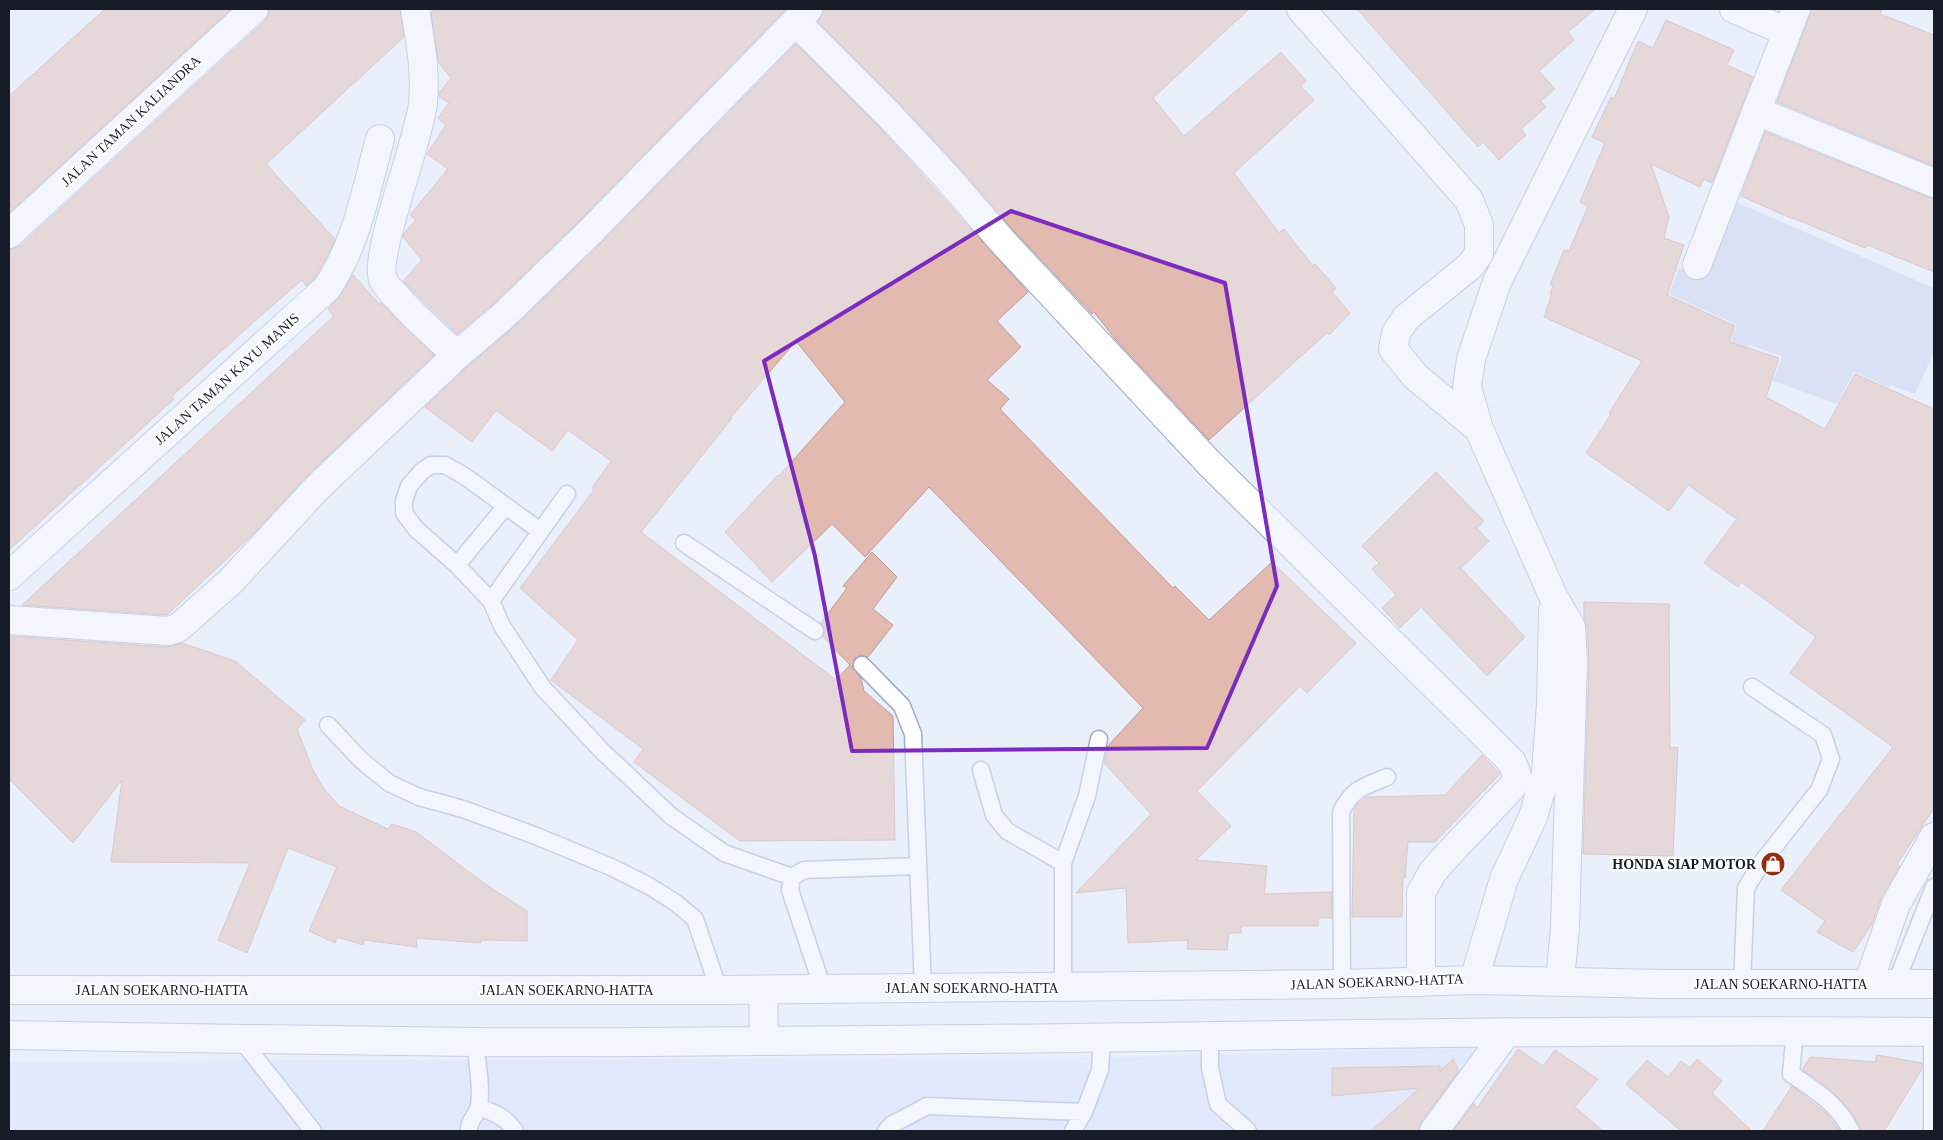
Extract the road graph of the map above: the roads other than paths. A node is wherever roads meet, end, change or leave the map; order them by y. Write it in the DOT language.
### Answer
graph roads {
  1 [pos="254,9"];
  2 [pos="415,9"];
  3 [pos="1301,9"];
  4 [pos="1633,9"];
  5 [pos="1734,9"];
  6 [pos="802,15"];
  7 [pos="1791,20"];
  8 [pos="1756,111"];
  9 [pos="380,139"];
  10 [pos="1934,184"];
  11 [pos="9,234"];
  12 [pos="1697,266"];
  13 [pos="456,355"];
  14 [pos="1478,429"];
  15 [pos="567,494"];
  16 [pos="505,507"];
  17 [pos="540,531"];
  18 [pos="684,544"];
  19 [pos="457,564"];
  20 [pos="9,576"];
  21 [pos="1553,596"];
  22 [pos="491,601"];
  23 [pos="9,620"];
  24 [pos="815,631"];
  25 [pos="862,665"];
  26 [pos="1752,686"];
  27 [pos="328,725"];
  28 [pos="1099,739"];
  29 [pos="982,770"];
  30 [pos="1387,777"];
  31 [pos="1934,837"];
  32 [pos="1063,863"];
  33 [pos="918,866"];
  34 [pos="792,877"];
  35 [pos="1934,890"];
  36 [pos="1474,980"];
  37 [pos="1560,980"];
  38 [pos="1421,982"];
  39 [pos="1342,984"];
  40 [pos="1742,984"];
  41 [pos="1934,984"];
  42 [pos="1881,985"];
  43 [pos="923,988"];
  44 [pos="1063,988"];
  45 [pos="823,989"];
  46 [pos="9,990"];
  47 [pos="719,990"];
  48 [pos="763,990"];
  49 [pos="1795,1030"];
  50 [pos="1506,1032"];
  51 [pos="1933,1032"];
  52 [pos="9,1035"];
  53 [pos="1210,1036"];
  54 [pos="239,1037"];
  55 [pos="1102,1038"];
  56 [pos="764,1041"];
  57 [pos="474,1042"];
  58 [pos="479,1108"];
  59 [pos="1084,1112"];
  60 [pos="313,1131"];
  61 [pos="469,1131"];
  62 [pos="515,1131"];
  63 [pos="886,1131"];
  64 [pos="1073,1131"];
  65 [pos="1248,1131"];
  66 [pos="1434,1131"];
  67 [pos="1851,1131"];
  68 [pos="1932,1131"];
  1 -- 11 [label="main road, JALAN TAMAN KALIANDRA"];
  2 -- 13 [label="main road"];
  3 -- 14 [label="main road"];
  4 -- 14 [label="main road"];
  5 -- 7 [label="main road"];
  6 -- 13 [label="main road"];
  6 -- 38 [label="main road"];
  7 -- 8 [label="main road"];
  8 -- 10 [label="main road"];
  8 -- 12 [label="main road"];
  9 -- 20 [label="main road, JALAN TAMAN KAYU MANIS"];
  13 -- 23 [label="main road"];
  14 -- 21 [label="main road"];
  15 -- 17 [label="lane"];
  16 -- 17 [label="lane"];
  16 -- 19 [label="lane"];
  16 -- 19 [label="lane"];
  17 -- 22 [label="lane"];
  18 -- 24 [label="lane"];
  19 -- 22 [label="lane"];
  21 -- 36 [label="main road"];
  21 -- 37 [label="main road"];
  22 -- 34 [label="lane"];
  25 -- 33 [label="lane"];
  26 -- 40 [label="lane"];
  27 -- 47 [label="lane"];
  28 -- 32 [label="lane"];
  29 -- 32 [label="lane"];
  30 -- 39 [label="lane"];
  31 -- 42 [label="main road"];
  32 -- 44 [label="lane"];
  33 -- 34 [label="lane"];
  33 -- 43 [label="lane"];
  34 -- 45 [label="lane"];
  35 -- 42 [label="lane"];
  36 -- 37 [label="main road, JALAN SOEKARNO-HATTA"];
  36 -- 38 [label="main road, JALAN SOEKARNO-HATTA"];
  37 -- 40 [label="main road, JALAN SOEKARNO-HATTA"];
  38 -- 39 [label="main road, JALAN SOEKARNO-HATTA"];
  39 -- 44 [label="main road, JALAN SOEKARNO-HATTA"];
  40 -- 42 [label="main road, JALAN SOEKARNO-HATTA"];
  41 -- 42 [label="main road, JALAN SOEKARNO-HATTA"];
  43 -- 44 [label="main road, JALAN SOEKARNO-HATTA"];
  43 -- 45 [label="main road, JALAN SOEKARNO-HATTA"];
  45 -- 48 [label="main road, JALAN SOEKARNO-HATTA"];
  46 -- 47 [label="main road, JALAN SOEKARNO-HATTA"];
  47 -- 48 [label="main road, JALAN SOEKARNO-HATTA"];
  48 -- 56 [label="main road"];
  49 -- 50 [label="main road"];
  49 -- 51 [label="main road"];
  49 -- 67 [label="lane"];
  50 -- 53 [label="main road"];
  50 -- 66 [label="main road"];
  51 -- 68 [label="lane"];
  52 -- 54 [label="main road"];
  53 -- 55 [label="main road"];
  53 -- 65 [label="lane"];
  54 -- 57 [label="main road"];
  54 -- 60 [label="lane"];
  55 -- 56 [label="main road"];
  55 -- 59 [label="lane"];
  56 -- 57 [label="main road"];
  57 -- 58 [label="lane"];
  58 -- 61 [label="lane"];
  58 -- 62 [label="lane"];
  59 -- 63 [label="lane"];
  59 -- 64 [label="lane"];
}
